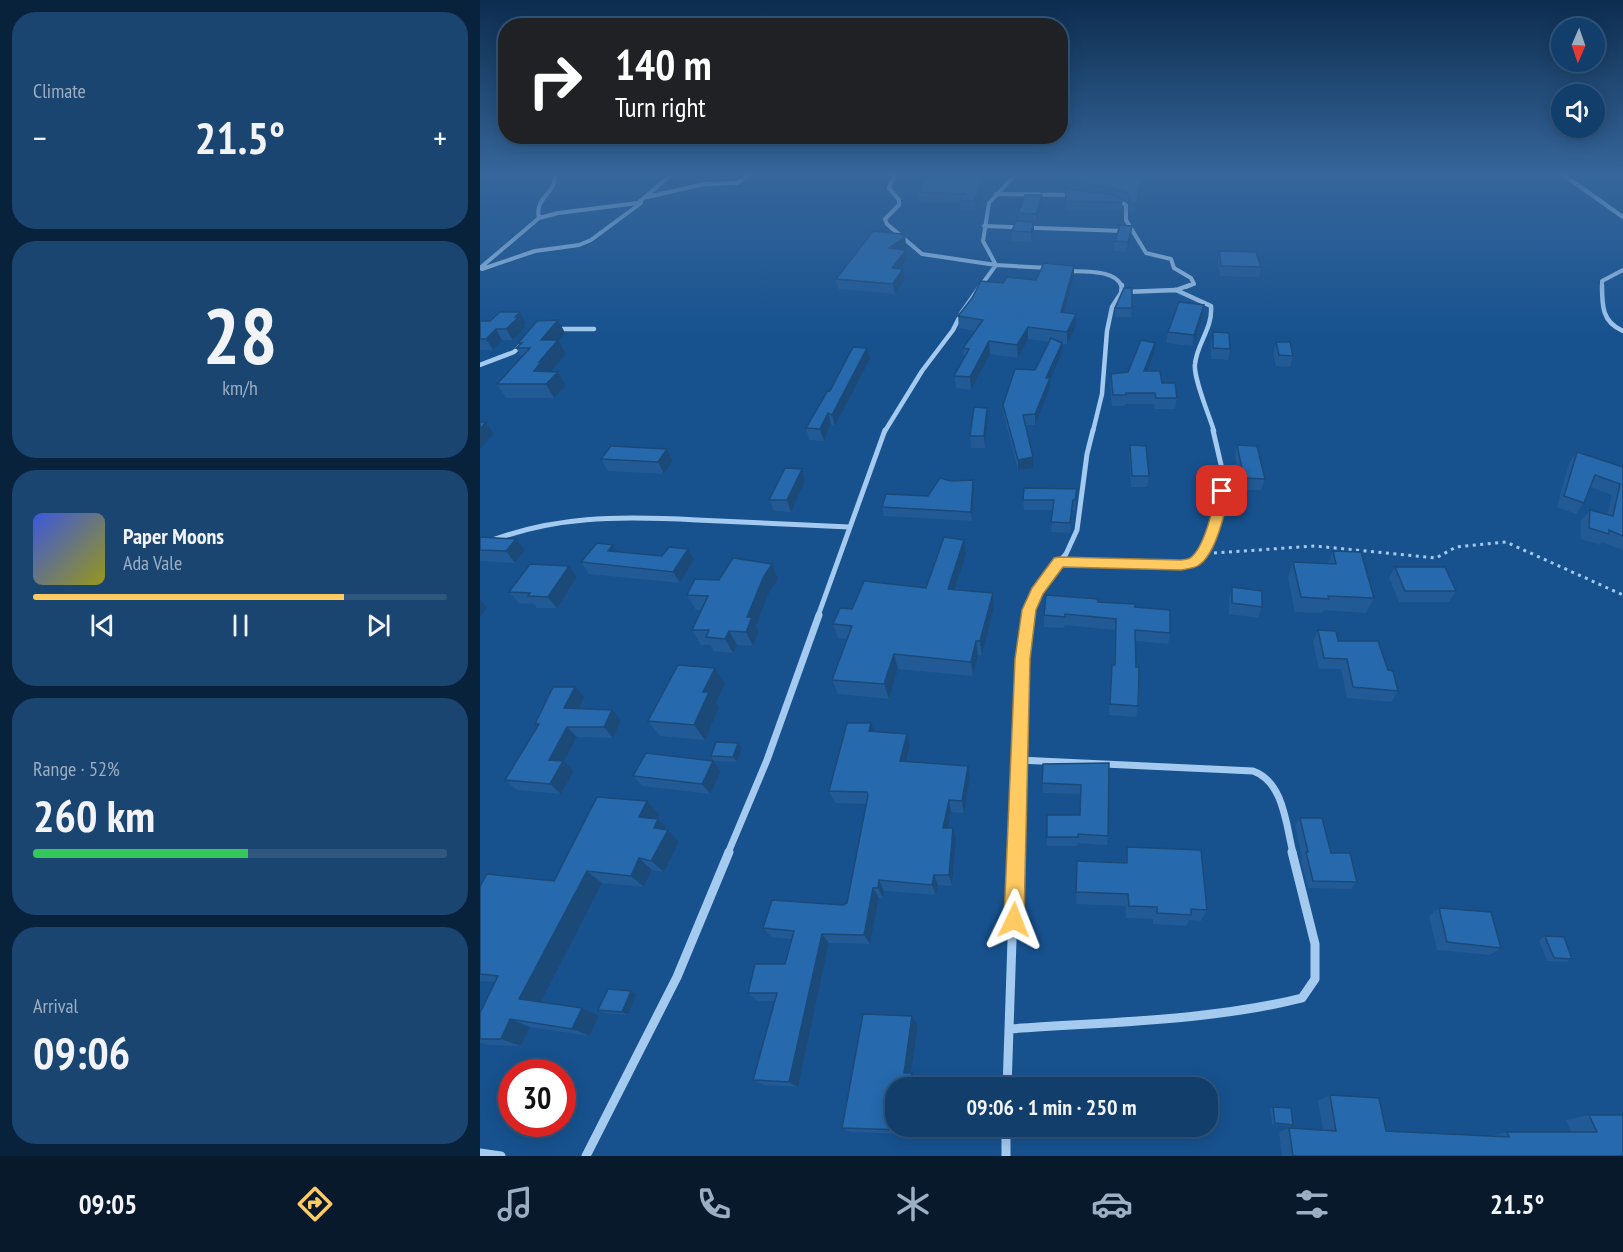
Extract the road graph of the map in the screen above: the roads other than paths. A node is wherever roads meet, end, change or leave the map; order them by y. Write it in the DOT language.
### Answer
graph roads {
  1 [pos="529,227"];
  2 [pos="608,227"];
  3 [pos="890,227"];
  4 [pos="984,227"];
  5 [pos="1033,227"];
  6 [pos="1131,227"];
  7 [pos="1134,231"];
  8 [pos="996,265"];
  9 [pos="480,269"];
  10 [pos="1054,269"];
  11 [pos="1065,270"];
  12 [pos="1623,270"];
  13 [pos="1176,290"];
  14 [pos="1120,293"];
  15 [pos="546,329"];
  16 [pos="594,329"];
  17 [pos="1623,331"];
  18 [pos="528,339"];
  19 [pos="480,365"];
  20 [pos="849,527"];
  21 [pos="480,545"];
  22 [pos="1059,562"];
  23 [pos="1019,760"];
  24 [pos="1010,1029"];
  25 [pos="1008,1077"];
  26 [pos="1006,1137"];
  27 [pos="480,1153"];
  28 [pos="501,1156"];
  29 [pos="585,1156"];
  30 [pos="1006,1156"];
  1 -- 9 [label="street"];
  2 -- 9 [label="street"];
  3 -- 8 [label="street"];
  4 -- 8 [label="street"];
  5 -- 7 [label="street"];
  6 -- 7 [label="street"];
  7 -- 13 [label="street"];
  8 -- 10 [label="street"];
  8 -- 20 [label="street"];
  11 -- 14 [label="street"];
  12 -- 17 [label="street"];
  13 -- 14 [label="street"];
  13 -- 22 [label="street"];
  14 -- 22 [label="street"];
  15 -- 16 [label="street"];
  18 -- 19 [label="street"];
  20 -- 21 [label="street"];
  20 -- 29 [label="street"];
  22 -- 23 [label="street"];
  23 -- 24 [label="street"];
  23 -- 24 [label="street"];
  24 -- 25 [label="street"];
  26 -- 30 [label="street"];
  27 -- 28 [label="street"];
}
